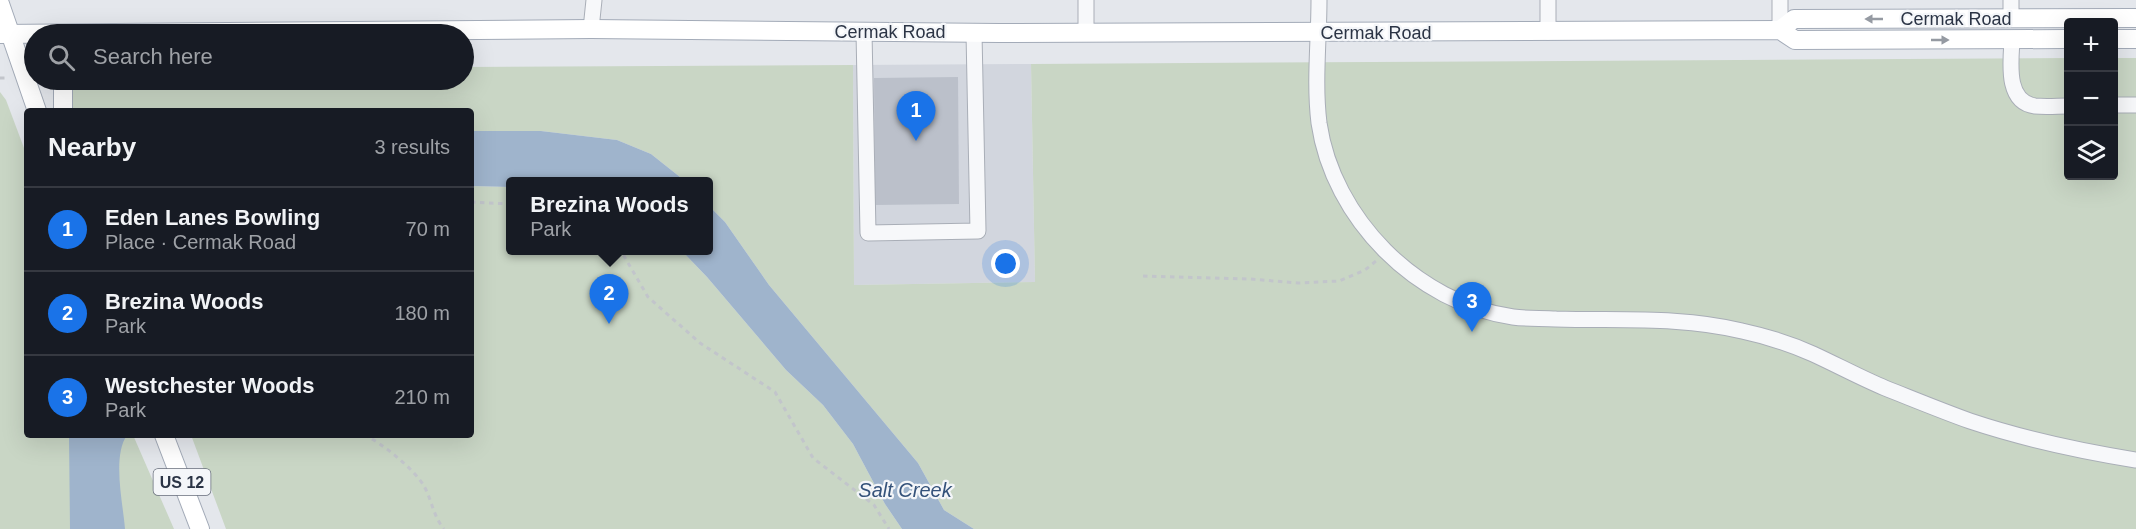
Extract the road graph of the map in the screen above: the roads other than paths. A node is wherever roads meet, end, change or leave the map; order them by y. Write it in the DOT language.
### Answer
graph roads {
  1 [pos="594,0"];
  2 [pos="1086,0"];
  3 [pos="1319,0"];
  4 [pos="1548,0"];
  5 [pos="1780,0"];
  6 [pos="2011,0"];
  7 [pos="0,4"];
  8 [pos="2136,18"];
  9 [pos="2011,19"];
  10 [pos="591,30"];
  11 [pos="1780,30"];
  12 [pos="474,31"];
  13 [pos="864,32"];
  14 [pos="1548,32"];
  15 [pos="974,33"];
  16 [pos="1086,33"];
  17 [pos="1319,33"];
  18 [pos="4,34"];
  19 [pos="24,34"];
  20 [pos="2064,39"];
  21 [pos="2118,39"];
  22 [pos="2136,39"];
  23 [pos="2012,40"];
  24 [pos="24,81"];
  25 [pos="28,90"];
  26 [pos="63,90"];
  27 [pos="2118,105"];
  28 [pos="2136,105"];
  29 [pos="2064,106"];
  30 [pos="36,108"];
  31 [pos="63,108"];
  32 [pos="165,438"];
  33 [pos="2136,460"];
  34 [pos="200,529"];
  1 -- 10 [label="street"];
  2 -- 16 [label="street"];
  3 -- 17 [label="street"];
  4 -- 14 [label="street"];
  5 -- 11 [label="street"];
  6 -- 9 [label="street"];
  7 -- 18 [label="main road"];
  8 -- 9 [label="main road, Cermak Road"];
  9 -- 11 [label="main road, Cermak Road, one-way"];
  10 -- 12 [label="main road, Cermak Road"];
  10 -- 13 [label="main road, Cermak Road"];
  11 -- 14 [label="main road, Cermak Road"];
  11 -- 23 [label="main road, Cermak Road, one-way"];
  13 -- 15 [label="main road, Cermak Road"];
  13 -- 15 [label="street"];
  14 -- 17 [label="main road, Cermak Road"];
  15 -- 16 [label="main road, Cermak Road"];
  16 -- 17 [label="main road, Cermak Road"];
  17 -- 33 [label="street"];
  18 -- 19 [label="main road, Cermak Road"];
  18 -- 24 [label="main road"];
  20 -- 23 [label="main road, Cermak Road"];
  21 -- 22 [label="main road"];
  23 -- 29 [label="street, Cermak Road"];
  25 -- 30 [label="main road"];
  26 -- 31 [label="main road"];
  27 -- 28 [label="street"];
  32 -- 34 [label="main road, US 12"];
}
